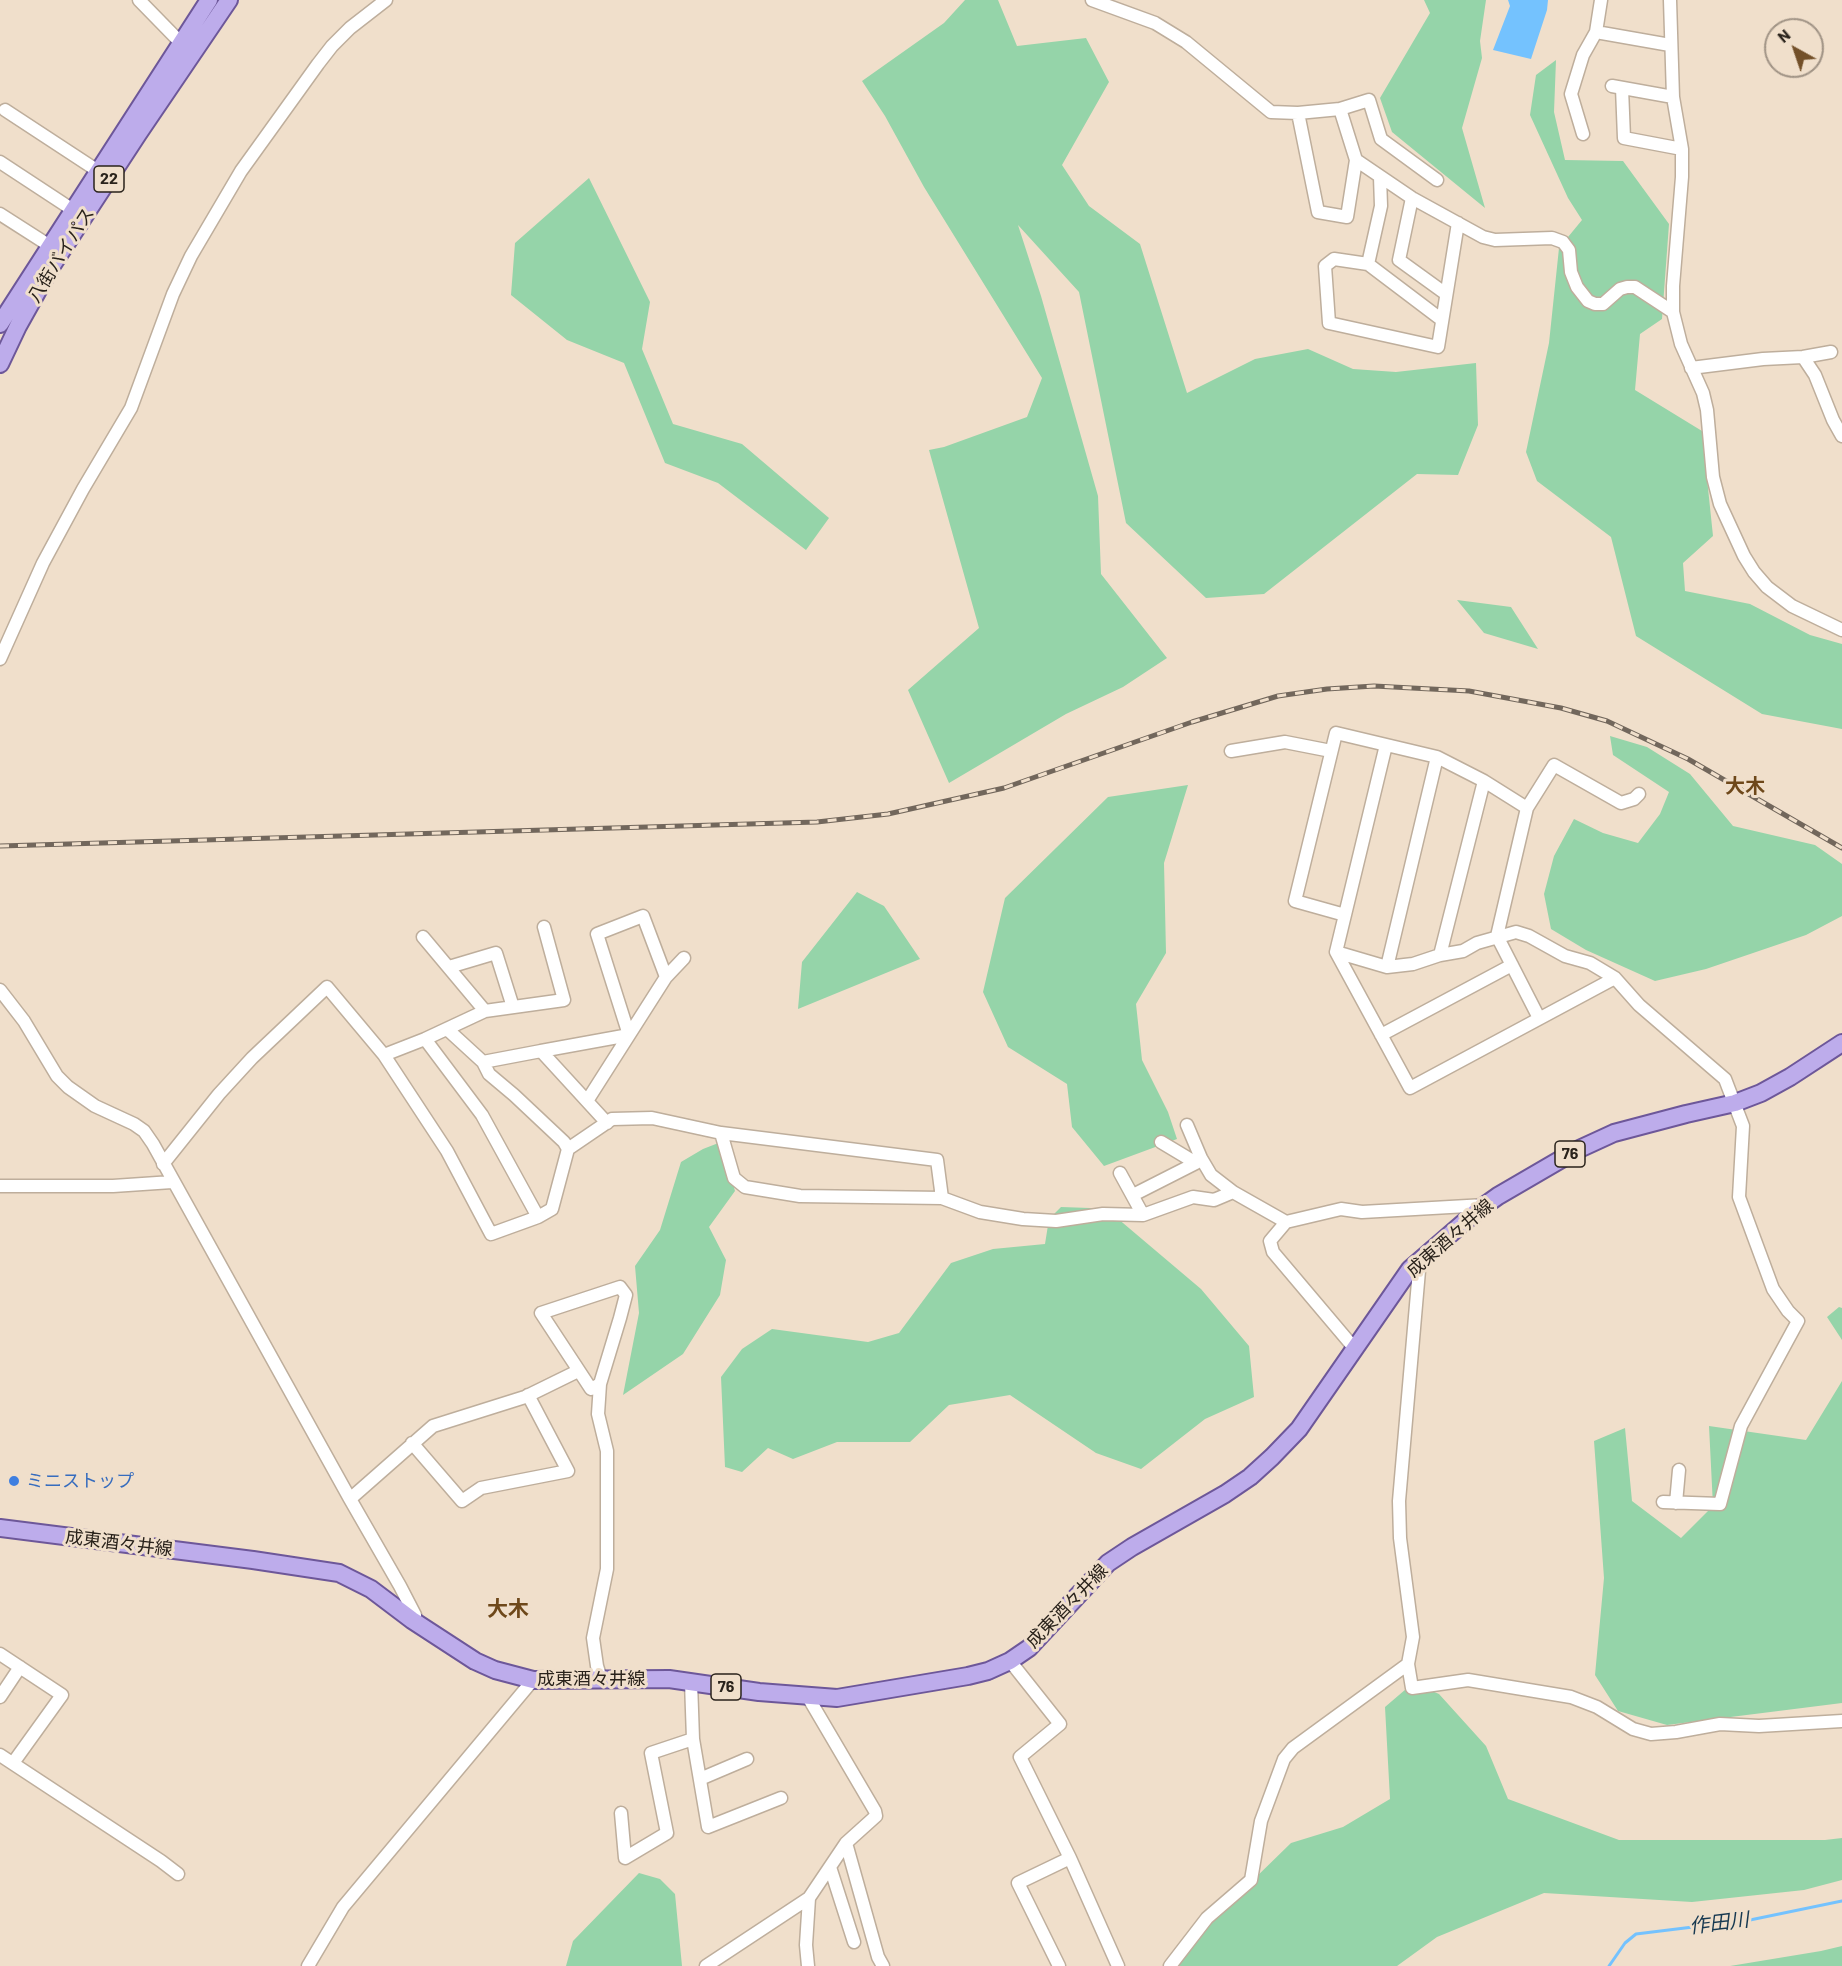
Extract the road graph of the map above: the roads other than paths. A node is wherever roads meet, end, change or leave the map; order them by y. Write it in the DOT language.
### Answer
graph roads {
  1 [pos="140,0"];
  2 [pos="209,0"];
  3 [pos="228,0"];
  4 [pos="386,0"];
  5 [pos="1092,0"];
  6 [pos="1601,0"];
  7 [pos="1666,1"];
  8 [pos="1596,32"];
  9 [pos="181,43"];
  10 [pos="1670,45"];
  11 [pos="1673,97"];
  12 [pos="1340,108"];
  13 [pos="5,110"];
  14 [pos="1298,113"];
  15 [pos="1583,134"];
  16 [pos="1682,148"];
  17 [pos="1356,160"];
  18 [pos="0,162"];
  19 [pos="98,171"];
  20 [pos="1380,177"];
  21 [pos="1437,180"];
  22 [pos="1412,198"];
  23 [pos="73,210"];
  24 [pos="0,214"];
  25 [pos="1458,223"];
  26 [pos="50,246"];
  27 [pos="1368,264"];
  28 [pos="1446,294"];
  29 [pos="1673,312"];
  30 [pos="1442,320"];
  31 [pos="0,324"];
  32 [pos="1831,352"];
  33 [pos="1803,357"];
  34 [pos="0,364"];
  35 [pos="1691,368"];
  36 [pos="1842,435"];
  37 [pos="1842,630"];
  38 [pos="0,660"];
  39 [pos="1386,745"];
  40 [pos="1231,751"];
  41 [pos="1331,752"];
  42 [pos="1437,757"];
  43 [pos="1484,781"];
  44 [pos="1639,794"];
  45 [pos="1527,808"];
  46 [pos="1345,915"];
  47 [pos="544,927"];
  48 [pos="423,936"];
  49 [pos="1497,936"];
  50 [pos="1336,952"];
  51 [pos="1440,955"];
  52 [pos="684,958"];
  53 [pos="1512,965"];
  54 [pos="1387,967"];
  55 [pos="449,968"];
  56 [pos="666,977"];
  57 [pos="1616,978"];
  58 [pos="0,990"];
  59 [pos="513,1007"];
  60 [pos="485,1011"];
  61 [pos="1539,1018"];
  62 [pos="447,1029"];
  63 [pos="629,1035"];
  64 [pos="1382,1035"];
  65 [pos="425,1039"];
  66 [pos="1842,1043"];
  67 [pos="541,1051"];
  68 [pos="384,1055"];
  69 [pos="483,1062"];
  70 [pos="587,1101"];
  71 [pos="1735,1103"];
  72 [pos="607,1123"];
  73 [pos="1187,1125"];
  74 [pos="721,1133"];
  75 [pos="1161,1142"];
  76 [pos="568,1149"];
  77 [pos="163,1164"];
  78 [pos="1120,1173"];
  79 [pos="172,1182"];
  80 [pos="0,1186"];
  81 [pos="1233,1192"];
  82 [pos="1133,1195"];
  83 [pos="942,1198"];
  84 [pos="1486,1205"];
  85 [pos="1143,1215"];
  86 [pos="538,1217"];
  87 [pos="1286,1222"];
  88 [pos="1420,1259"];
  89 [pos="1354,1349"];
  90 [pos="578,1371"];
  91 [pos="600,1384"];
  92 [pos="528,1395"];
  93 [pos="412,1443"];
  94 [pos="1678,1470"];
  95 [pos="350,1499"];
  96 [pos="1663,1502"];
  97 [pos="1676,1503"];
  98 [pos="0,1528"];
  99 [pos="412,1620"];
  100 [pos="0,1654"];
  101 [pos="1011,1661"];
  102 [pos="1408,1664"];
  103 [pos="20,1667"];
  104 [pos="601,1679"];
  105 [pos="533,1680"];
  106 [pos="691,1682"];
  107 [pos="0,1697"];
  108 [pos="808,1697"];
  109 [pos="1842,1721"];
  110 [pos="693,1739"];
  111 [pos="0,1755"];
  112 [pos="747,1760"];
  113 [pos="13,1763"];
  114 [pos="700,1779"];
  115 [pos="781,1798"];
  116 [pos="621,1813"];
  117 [pos="846,1843"];
  118 [pos="1070,1858"];
  119 [pos="830,1867"];
  120 [pos="178,1874"];
  121 [pos="809,1898"];
  122 [pos="854,1942"];
  123 [pos="308,1966"];
  124 [pos="706,1966"];
  125 [pos="808,1966"];
  126 [pos="883,1966"];
  127 [pos="1059,1966"];
  128 [pos="1118,1966"];
  129 [pos="1170,1966"];
  1 -- 9 [label="street"];
  2 -- 9 [label="main road, 八街バイパス / 22"];
  3 -- 34 [label="main road, 八街バイパス / 22"];
  4 -- 38 [label="street"];
  5 -- 14 [label="street"];
  6 -- 8 [label="street"];
  7 -- 10 [label="street"];
  8 -- 10 [label="street"];
  8 -- 15 [label="street"];
  9 -- 19 [label="main road, 八街バイパス / 22"];
  10 -- 11 [label="street"];
  11 -- 16 [label="street"];
  11 -- 16 [label="street"];
  12 -- 14 [label="street"];
  12 -- 17 [label="street"];
  12 -- 21 [label="street"];
  13 -- 19 [label="street"];
  14 -- 17 [label="street"];
  16 -- 29 [label="street"];
  17 -- 20 [label="street"];
  18 -- 23 [label="street"];
  19 -- 23 [label="main road, 八街バイパス / 22"];
  20 -- 22 [label="street"];
  20 -- 27 [label="street"];
  22 -- 25 [label="street"];
  22 -- 28 [label="street"];
  23 -- 26 [label="main road, 八街バイパス / 22"];
  24 -- 26 [label="street"];
  25 -- 28 [label="street"];
  25 -- 29 [label="street"];
  26 -- 31 [label="main road, 八街バイパス / 22"];
  27 -- 30 [label="street"];
  27 -- 30 [label="street"];
  28 -- 30 [label="street"];
  29 -- 35 [label="street"];
  32 -- 33 [label="street"];
  33 -- 35 [label="street"];
  33 -- 36 [label="street"];
  35 -- 37 [label="street"];
  39 -- 41 [label="street"];
  39 -- 42 [label="street"];
  39 -- 46 [label="street"];
  40 -- 41 [label="street"];
  41 -- 46 [label="street"];
  42 -- 43 [label="street"];
  42 -- 54 [label="street"];
  43 -- 45 [label="street"];
  43 -- 51 [label="street"];
  44 -- 45 [label="street"];
  45 -- 49 [label="street"];
  46 -- 50 [label="street"];
  47 -- 59 [label="street"];
  48 -- 55 [label="street"];
  49 -- 51 [label="street"];
  49 -- 53 [label="street"];
  49 -- 57 [label="street"];
  50 -- 54 [label="street"];
  50 -- 64 [label="street"];
  51 -- 54 [label="street"];
  52 -- 56 [label="street"];
  53 -- 61 [label="street"];
  53 -- 64 [label="street"];
  55 -- 59 [label="street"];
  55 -- 60 [label="street"];
  56 -- 63 [label="street"];
  56 -- 63 [label="street"];
  57 -- 61 [label="street"];
  57 -- 71 [label="street"];
  58 -- 77 [label="street"];
  59 -- 60 [label="street"];
  60 -- 62 [label="street"];
  61 -- 64 [label="street"];
  62 -- 65 [label="street"];
  62 -- 69 [label="street"];
  63 -- 67 [label="street"];
  63 -- 70 [label="street"];
  65 -- 68 [label="street"];
  65 -- 86 [label="street"];
  66 -- 71 [label="main road, 成東酒々井線 / 76"];
  67 -- 69 [label="street"];
  67 -- 70 [label="street"];
  68 -- 77 [label="street"];
  68 -- 86 [label="street"];
  69 -- 76 [label="street"];
  70 -- 72 [label="street"];
  71 -- 84 [label="main road, 成東酒々井線 / 76"];
  71 -- 97 [label="street"];
  72 -- 74 [label="street"];
  72 -- 76 [label="street"];
  73 -- 81 [label="street"];
  74 -- 83 [label="street"];
  74 -- 83 [label="street"];
  75 -- 82 [label="street"];
  76 -- 86 [label="street"];
  77 -- 79 [label="street"];
  78 -- 82 [label="street"];
  79 -- 80 [label="street"];
  79 -- 95 [label="street"];
  81 -- 85 [label="street"];
  81 -- 87 [label="street"];
  82 -- 85 [label="street"];
  83 -- 85 [label="street"];
  84 -- 87 [label="street"];
  84 -- 88 [label="main road, 成東酒々井線 / 76"];
  87 -- 89 [label="street"];
  88 -- 89 [label="main road, 成東酒々井線 / 76"];
  88 -- 102 [label="street"];
  89 -- 101 [label="main road, 成東酒々井線 / 76"];
  90 -- 91 [label="street"];
  90 -- 91 [label="street"];
  90 -- 92 [label="street"];
  91 -- 104 [label="street"];
  92 -- 93 [label="street"];
  92 -- 93 [label="street"];
  93 -- 95 [label="street"];
  94 -- 97 [label="street"];
  95 -- 99 [label="street"];
  96 -- 97 [label="street"];
  98 -- 99 [label="main road, 成東酒々井線 / 76"];
  99 -- 105 [label="main road, 成東酒々井線 / 76"];
  100 -- 103 [label="street"];
  101 -- 108 [label="main road, 成東酒々井線 / 76"];
  101 -- 118 [label="street"];
  102 -- 109 [label="street"];
  102 -- 129 [label="street"];
  103 -- 107 [label="street"];
  103 -- 113 [label="street"];
  104 -- 105 [label="main road, 成東酒々井線 / 76"];
  104 -- 106 [label="main road, 成東酒々井線 / 76"];
  105 -- 123 [label="street"];
  106 -- 108 [label="main road, 成東酒々井線 / 76"];
  106 -- 110 [label="street"];
  108 -- 117 [label="street"];
  110 -- 114 [label="street"];
  110 -- 116 [label="street"];
  111 -- 113 [label="street"];
  112 -- 114 [label="street"];
  113 -- 120 [label="street"];
  114 -- 115 [label="street"];
  117 -- 119 [label="street"];
  117 -- 126 [label="street"];
  118 -- 127 [label="street"];
  118 -- 128 [label="street"];
  119 -- 121 [label="street"];
  119 -- 122 [label="street"];
  121 -- 124 [label="street"];
  121 -- 125 [label="street"];
}
